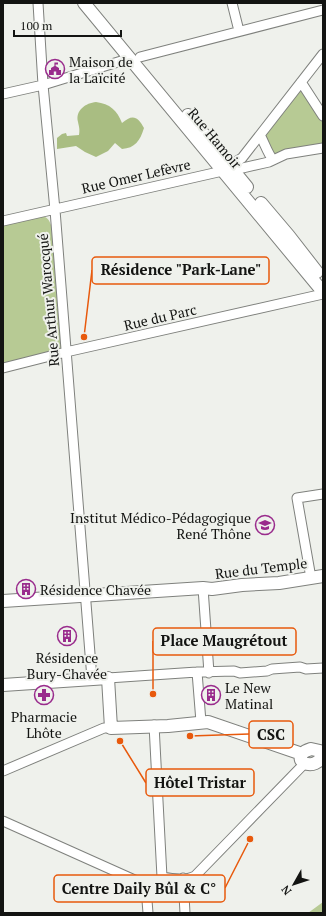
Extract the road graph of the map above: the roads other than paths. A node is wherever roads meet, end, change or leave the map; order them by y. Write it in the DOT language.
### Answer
graph roads {
  1 [pos="38,3"];
  2 [pos="84,3"];
  3 [pos="95,3"];
  4 [pos="232,3"];
  5 [pos="323,10"];
  6 [pos="239,31"];
  7 [pos="323,54"];
  8 [pos="136,58"];
  9 [pos="302,82"];
  10 [pos="43,85"];
  11 [pos="3,94"];
  12 [pos="323,116"];
  13 [pos="260,135"];
  14 [pos="323,148"];
  15 [pos="274,160"];
  16 [pos="229,169"];
  17 [pos="55,210"];
  18 [pos="3,222"];
  19 [pos="323,279"];
  20 [pos="323,293"];
  21 [pos="66,352"];
  22 [pos="3,368"];
  23 [pos="323,494"];
  24 [pos="323,576"];
  25 [pos="311,578"];
  26 [pos="203,588"];
  27 [pos="86,596"];
  28 [pos="3,601"];
  29 [pos="323,668"];
  30 [pos="197,672"];
  31 [pos="209,673"];
  32 [pos="108,678"];
  33 [pos="92,680"];
  34 [pos="3,685"];
  35 [pos="201,722"];
  36 [pos="154,725"];
  37 [pos="111,728"];
  38 [pos="321,754"];
  39 [pos="303,759"];
  40 [pos="3,771"];
  41 [pos="3,821"];
  42 [pos="162,877"];
  43 [pos="185,878"];
  44 [pos="146,888"];
  45 [pos="148,913"];
  46 [pos="185,913"];
  1 -- 10 [label="street, Rue Arthur Warocqué"];
  2 -- 8 [label="street, Rue Hamoir"];
  3 -- 8 [label="street, Rue Hamoir"];
  4 -- 6 [label="street"];
  5 -- 6 [label="street"];
  6 -- 8 [label="street"];
  7 -- 9 [label="street"];
  8 -- 10 [label="street"];
  8 -- 16 [label="street, Rue Hamoir"];
  9 -- 12 [label="street"];
  9 -- 13 [label="street"];
  10 -- 11 [label="street"];
  10 -- 17 [label="street, Rue Arthur Warocqué"];
  13 -- 15 [label="street"];
  13 -- 16 [label="street"];
  14 -- 15 [label="street, Rue Omer Lefèvre"];
  15 -- 16 [label="street, Rue Omer Lefèvre"];
  16 -- 17 [label="street, Rue Omer Lefèvre"];
  16 -- 19 [label="street, Rue Hamoir"];
  16 -- 20 [label="street, Rue Hamoir"];
  17 -- 18 [label="street, Rue Omer Lefèvre"];
  17 -- 21 [label="street, Rue Arthur Warocqué"];
  20 -- 21 [label="street, Rue du Parc"];
  21 -- 22 [label="street, Rue du Parc"];
  21 -- 27 [label="street, Rue Arthur Warocqué"];
  23 -- 25 [label="street"];
  24 -- 25 [label="street, Rue du Temple"];
  25 -- 26 [label="street, Rue du Temple"];
  26 -- 27 [label="street, Rue du Temple"];
  26 -- 31 [label="street"];
  27 -- 28 [label="street, Rue du Temple"];
  27 -- 33 [label="street, Rue Arthur Warocqué"];
  29 -- 31 [label="street"];
  30 -- 31 [label="street"];
  30 -- 32 [label="street"];
  30 -- 35 [label="street"];
  32 -- 33 [label="street"];
  32 -- 37 [label="street"];
  33 -- 34 [label="street"];
  35 -- 36 [label="street"];
  35 -- 39 [label="street"];
  36 -- 37 [label="street"];
  36 -- 42 [label="street"];
  37 -- 40 [label="street"];
  38 -- 39 [label="street"];
  39 -- 43 [label="street"];
  41 -- 44 [label="street"];
  42 -- 43 [label="street"];
  42 -- 44 [label="street"];
  43 -- 46 [label="street"];
  44 -- 45 [label="street"];
}
